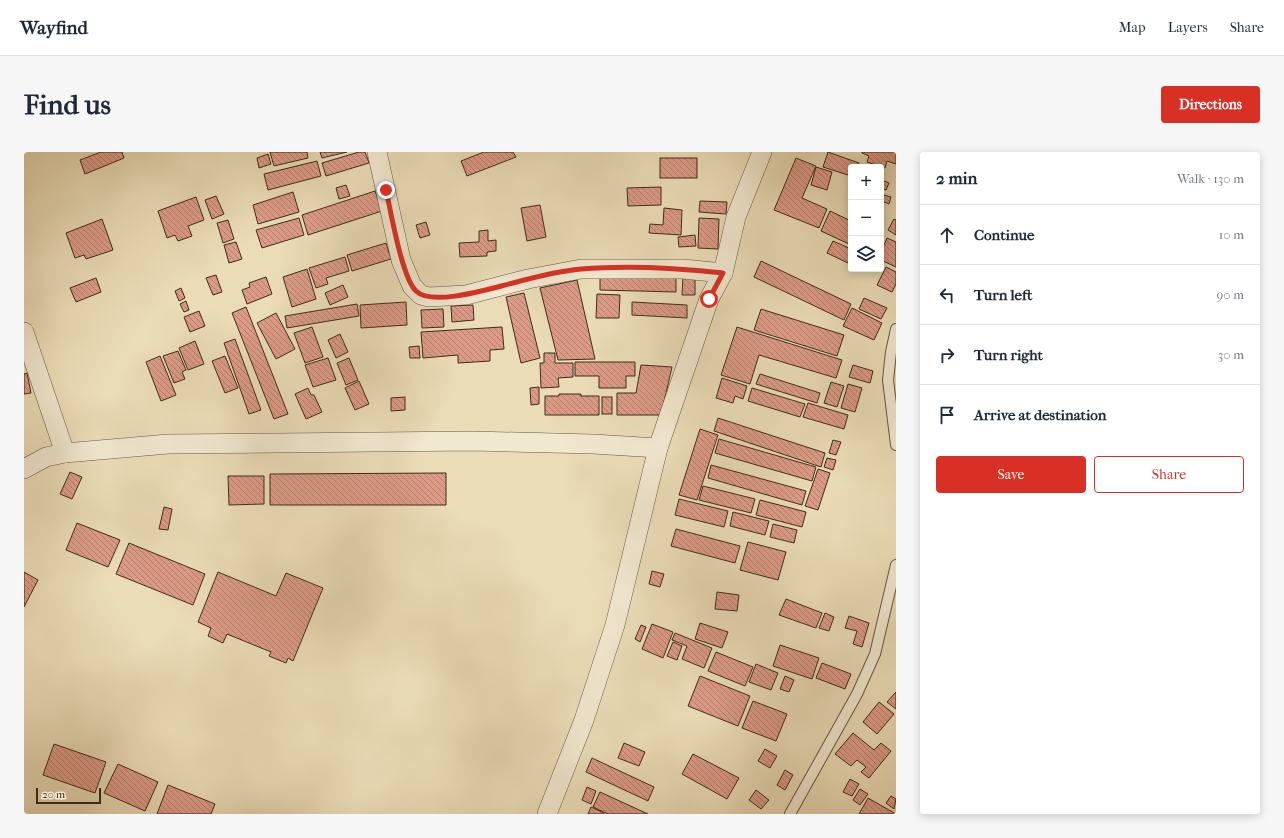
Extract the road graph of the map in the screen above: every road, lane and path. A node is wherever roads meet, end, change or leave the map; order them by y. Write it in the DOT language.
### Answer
graph roads {
  1 [pos="377,152"];
  2 [pos="762,152"];
  3 [pos="723,273"];
  4 [pos="896,329"];
  5 [pos="24,332"];
  6 [pos="896,445"];
  7 [pos="658,448"];
  8 [pos="65,453"];
  9 [pos="24,469"];
  10 [pos="896,565"];
  11 [pos="547,814"];
  12 [pos="790,814"];
  1 -- 3 [label="street"];
  2 -- 3 [label="street"];
  3 -- 7 [label="street"];
  4 -- 6 [label="lane"];
  5 -- 8 [label="street"];
  7 -- 8 [label="street"];
  7 -- 11 [label="street"];
  8 -- 9 [label="street"];
  10 -- 12 [label="lane"];
}
